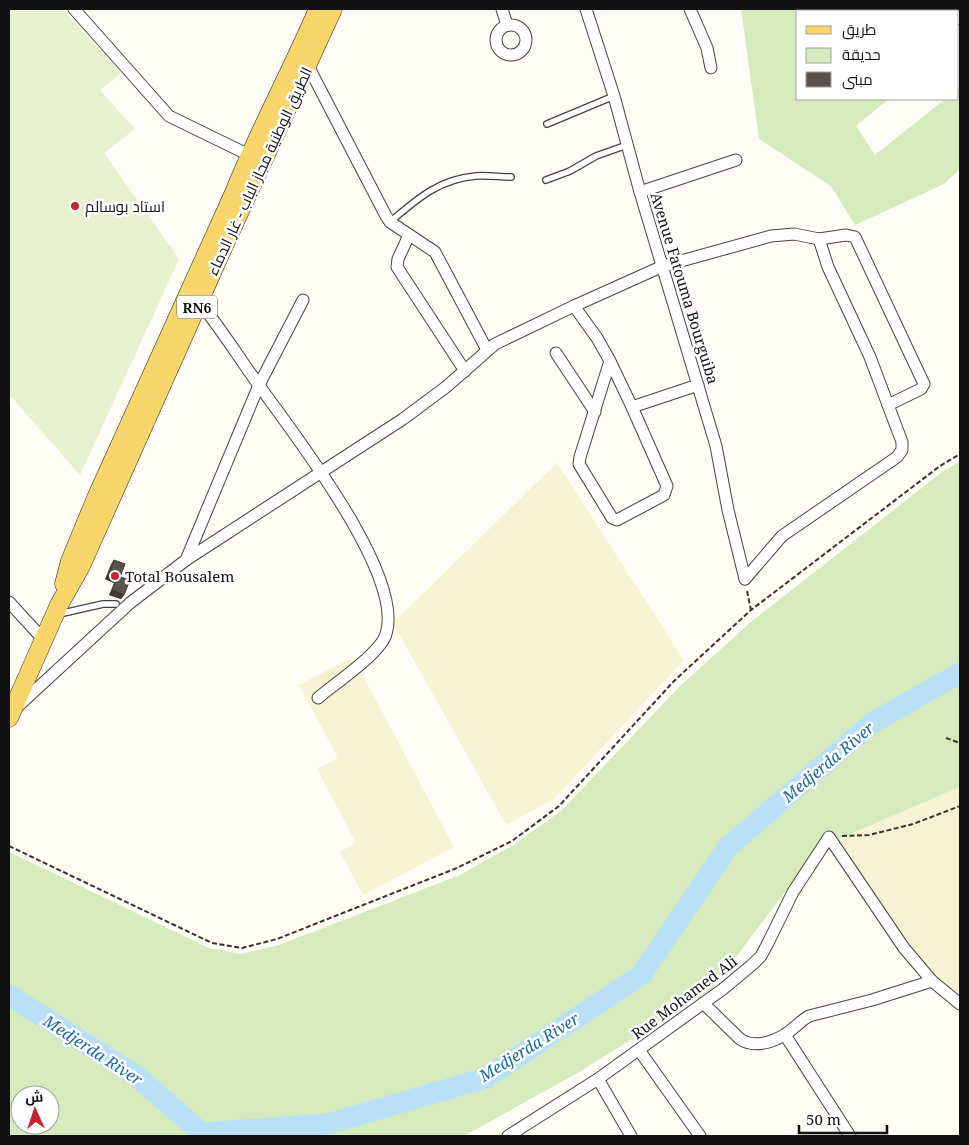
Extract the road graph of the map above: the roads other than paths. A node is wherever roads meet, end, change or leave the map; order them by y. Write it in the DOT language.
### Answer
graph roads {
  1 [pos="74,9"];
  2 [pos="318,9"];
  3 [pos="333,9"];
  4 [pos="502,9"];
  5 [pos="586,9"];
  6 [pos="690,9"];
  7 [pos="506,25"];
  8 [pos="304,59"];
  9 [pos="710,68"];
  10 [pos="614,96"];
  11 [pos="547,124"];
  12 [pos="627,146"];
  13 [pos="249,155"];
  14 [pos="736,160"];
  15 [pos="511,177"];
  16 [pos="546,180"];
  17 [pos="640,192"];
  18 [pos="239,198"];
  19 [pos="390,222"];
  20 [pos="409,235"];
  21 [pos="819,239"];
  22 [pos="663,266"];
  23 [pos="195,296"];
  24 [pos="303,300"];
  25 [pos="574,306"];
  26 [pos="487,350"];
  27 [pos="556,353"];
  28 [pos="610,361"];
  29 [pos="466,371"];
  30 [pos="259,385"];
  31 [pos="698,385"];
  32 [pos="888,405"];
  33 [pos="632,407"];
  34 [pos="595,412"];
  35 [pos="322,472"];
  36 [pos="186,560"];
  37 [pos="9,602"];
  38 [pos="116,604"];
  39 [pos="57,610"];
  40 [pos="44,639"];
  41 [pos="318,698"];
  42 [pos="10,716"];
  43 [pos="932,981"];
  44 [pos="703,1003"];
  45 [pos="960,1004"];
  46 [pos="785,1035"];
  47 [pos="639,1050"];
  48 [pos="598,1079"];
  49 [pos="508,1136"];
  50 [pos="631,1136"];
  51 [pos="700,1136"];
  52 [pos="850,1136"];
  1 -- 13 [label="street"];
  2 -- 8 [label="main road, الطريق الوطنية مجاز الباب - غار الدماء / RN6"];
  3 -- 8 [label="main road, الطريق الوطنية مجاز الباب - غار الدماء / RN6"];
  4 -- 7 [label="street"];
  5 -- 10 [label="street, Avenue Fatouma Bourguiba"];
  6 -- 9 [label="street"];
  8 -- 13 [label="main road, الطريق الوطنية مجاز الباب - غار الدماء / RN6"];
  8 -- 18 [label="main road, الطريق الوطنية مجاز الباب - غار الدماء / RN6"];
  8 -- 19 [label="street"];
  10 -- 11 [label="lane"];
  10 -- 12 [label="street, Avenue Fatouma Bourguiba"];
  12 -- 16 [label="lane"];
  12 -- 17 [label="street, Avenue Fatouma Bourguiba"];
  13 -- 18 [label="main road, الطريق الوطنية مجاز الباب - غار الدماء / RN6"];
  14 -- 17 [label="street"];
  15 -- 19 [label="lane"];
  17 -- 22 [label="street, Avenue Fatouma Bourguiba"];
  18 -- 23 [label="main road, الطريق الوطنية مجاز الباب - غار الدماء / RN6"];
  19 -- 20 [label="street"];
  20 -- 26 [label="street"];
  20 -- 29 [label="street"];
  21 -- 22 [label="street"];
  21 -- 32 [label="street"];
  21 -- 32 [label="street"];
  22 -- 25 [label="street"];
  22 -- 31 [label="street, Avenue Fatouma Bourguiba"];
  23 -- 30 [label="street"];
  23 -- 39 [label="main road, الطريق الوطنية مجاز الباب - غار الدماء / RN6"];
  24 -- 30 [label="street"];
  25 -- 26 [label="street"];
  25 -- 28 [label="street"];
  26 -- 29 [label="street"];
  27 -- 34 [label="street"];
  28 -- 33 [label="street"];
  28 -- 34 [label="street"];
  29 -- 35 [label="street"];
  30 -- 35 [label="street"];
  30 -- 36 [label="street"];
  31 -- 32 [label="street, Avenue Fatouma Bourguiba"];
  31 -- 33 [label="street"];
  33 -- 34 [label="street"];
  35 -- 36 [label="street"];
  35 -- 41 [label="street"];
  36 -- 42 [label="street"];
  37 -- 40 [label="street"];
  38 -- 39 [label="lane"];
  39 -- 40 [label="main road, الطريق الوطنية مجاز الباب - غار الدماء / RN6"];
  40 -- 42 [label="main road, الطريق الوطنية مجاز الباب - غار الدماء / RN6"];
  43 -- 44 [label="street, Rue Mohamed Ali"];
  43 -- 45 [label="street"];
  43 -- 46 [label="street"];
  44 -- 46 [label="street"];
  44 -- 47 [label="street, Rue Mohamed Ali"];
  46 -- 52 [label="street"];
  47 -- 48 [label="street, Rue Mohamed Ali"];
  47 -- 51 [label="street"];
  48 -- 49 [label="street, Rue Mohamed Ali"];
  48 -- 50 [label="street"];
}
